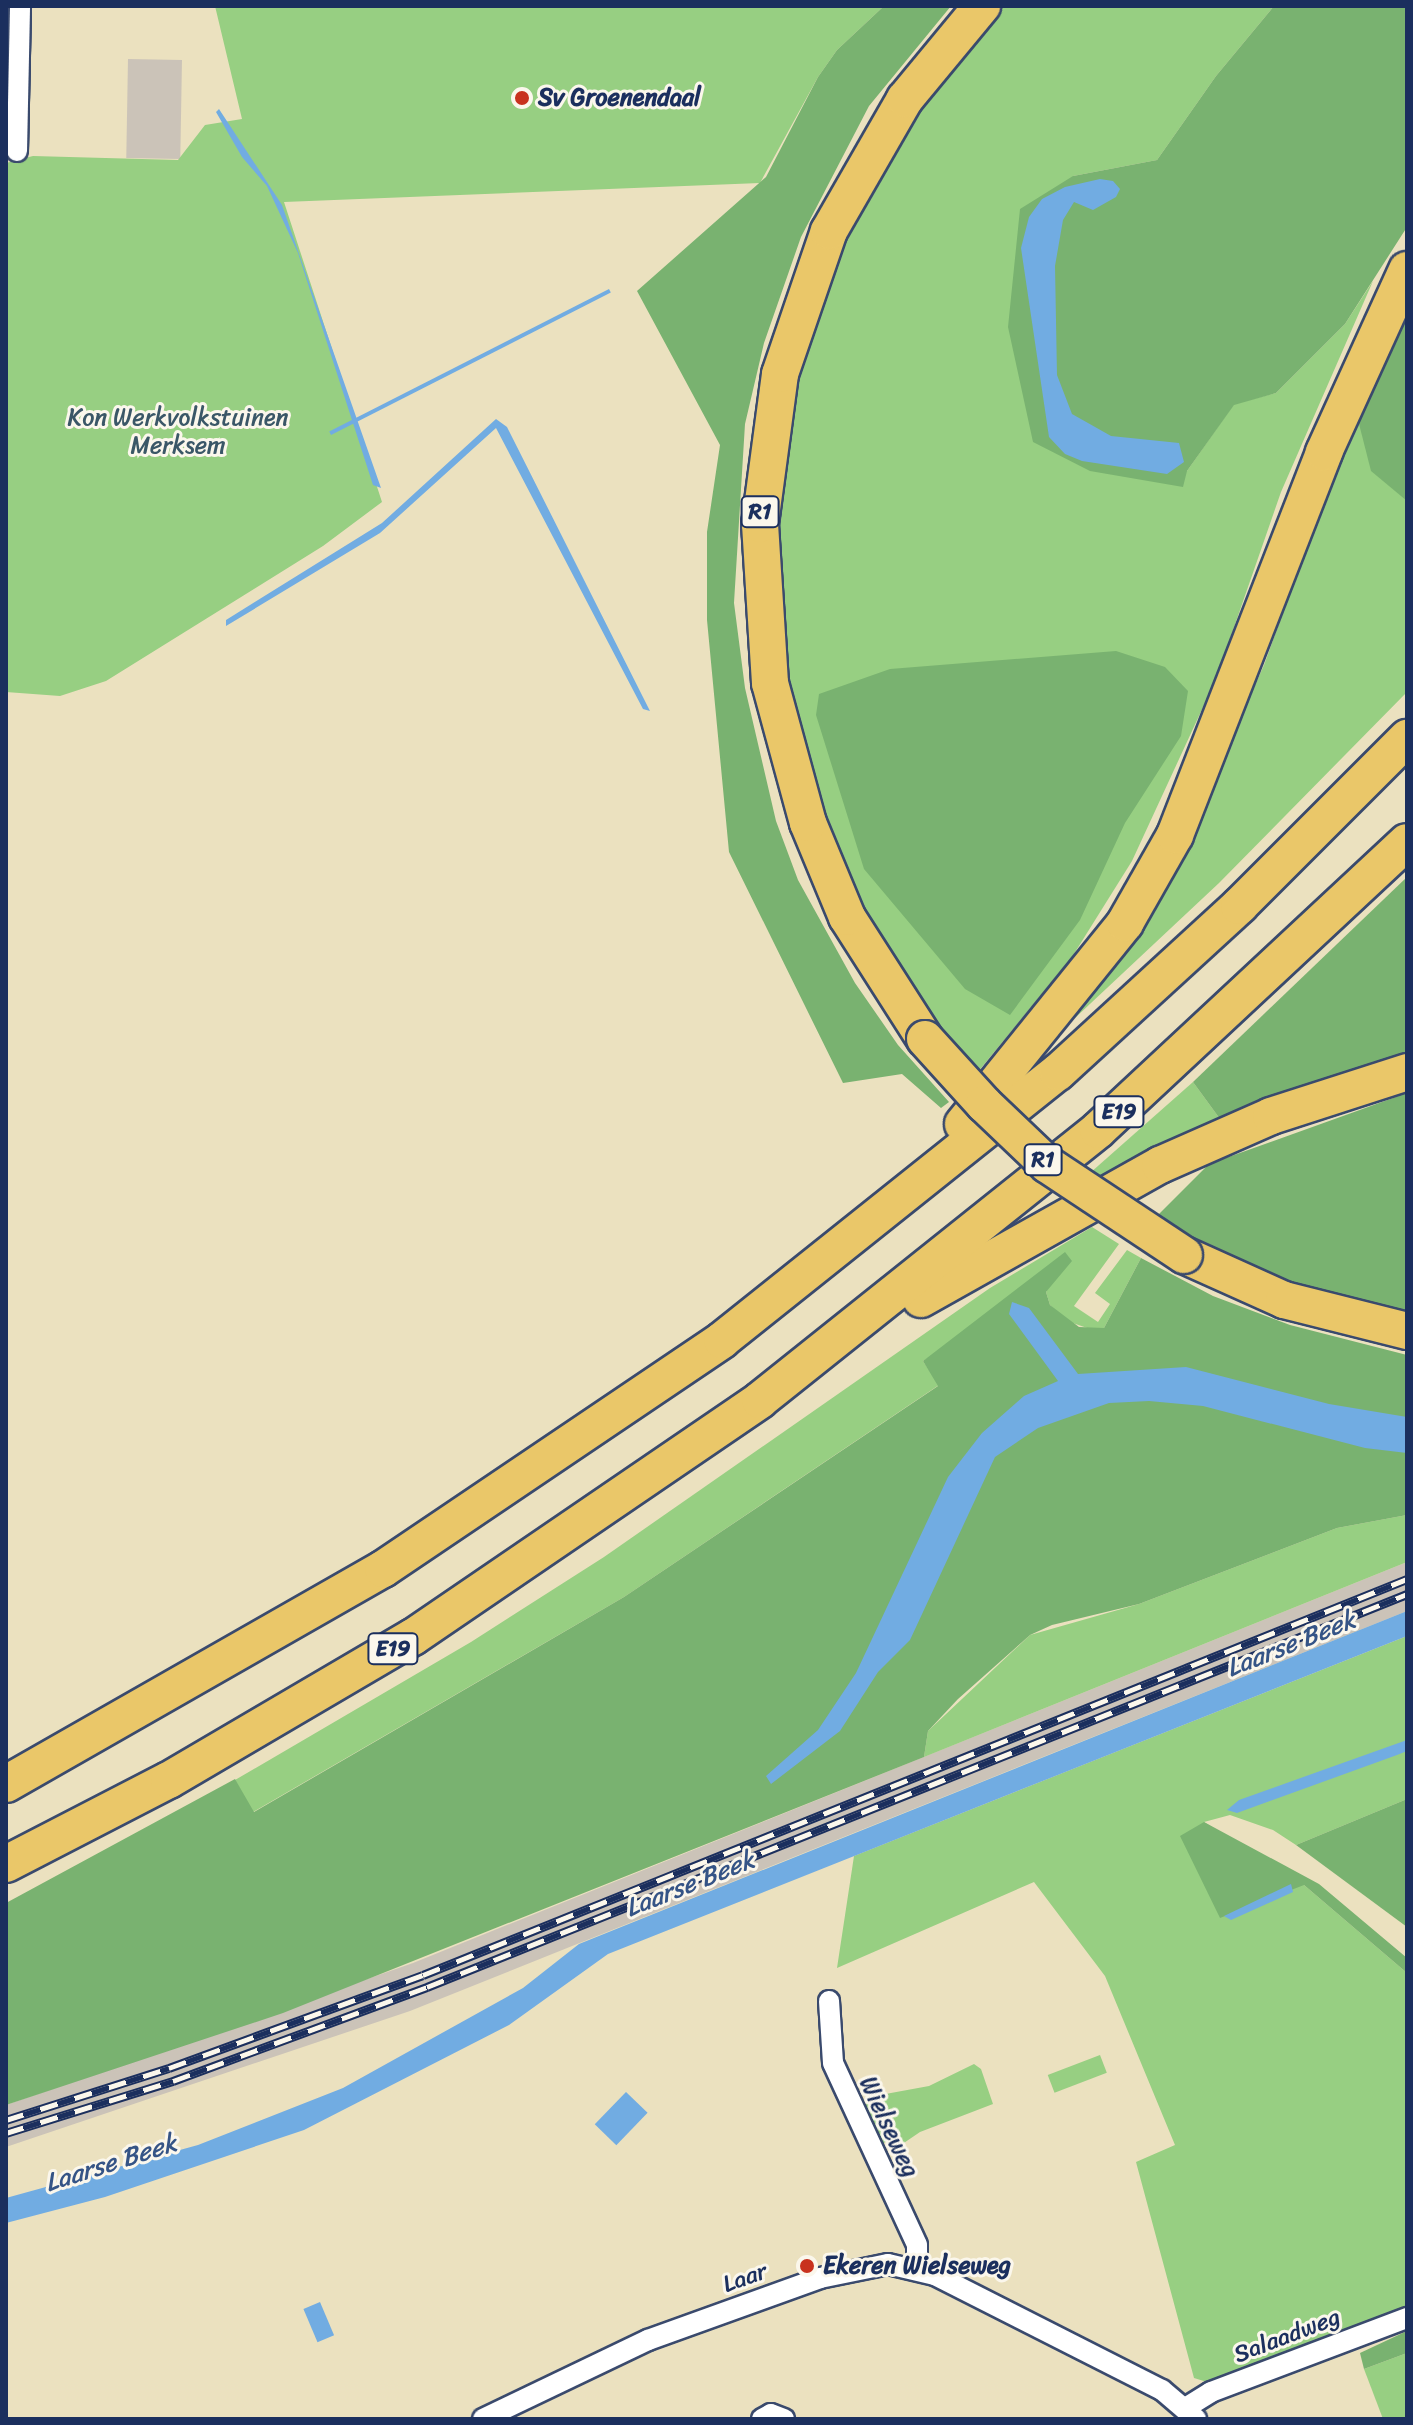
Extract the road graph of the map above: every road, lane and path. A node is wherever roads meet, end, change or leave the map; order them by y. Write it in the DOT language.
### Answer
graph roads {
  1 [pos="20,6"];
  2 [pos="982,6"];
  3 [pos="17,151"];
  4 [pos="1407,270"];
  5 [pos="1407,738"];
  6 [pos="1407,842"];
  7 [pos="1407,1072"];
  8 [pos="895,1205"];
  9 [pos="1407,1331"];
  10 [pos="812,1362"];
  11 [pos="6,1784"];
  12 [pos="6,1864"];
  13 [pos="829,2001"];
  14 [pos="917,2270"];
  15 [pos="1407,2318"];
  16 [pos="1192,2413"];
  17 [pos="483,2419"];
  18 [pos="762,2419"];
  19 [pos="784,2419"];
  1 -- 3 [label="street"];
  2 -- 9 [label="highway, R1, bridge"];
  4 -- 8 [label="highway"];
  5 -- 8 [label="highway"];
  6 -- 10 [label="highway, E19"];
  7 -- 10 [label="highway, E19"];
  8 -- 11 [label="highway"];
  10 -- 12 [label="highway, E19"];
  13 -- 14 [label="street, Wielseweg"];
  14 -- 16 [label="street, Laar"];
  14 -- 17 [label="street, Laar"];
  15 -- 16 [label="street, Salaadweg"];
  18 -- 19 [label="street"];
}
